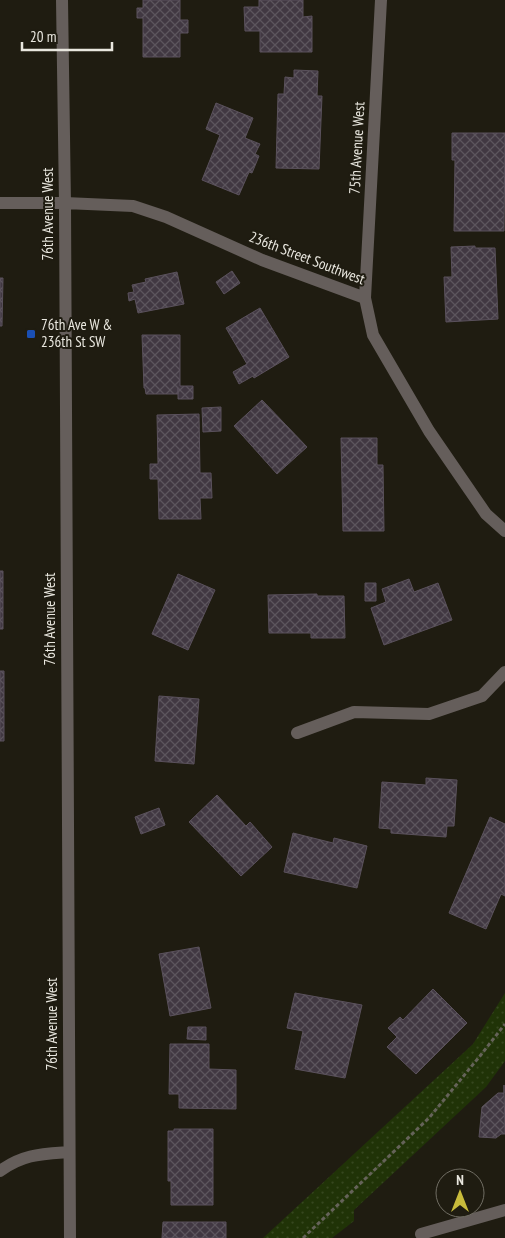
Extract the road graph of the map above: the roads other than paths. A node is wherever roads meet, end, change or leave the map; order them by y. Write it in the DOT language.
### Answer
graph roads {
  1 [pos="62,0"];
  2 [pos="381,0"];
  3 [pos="0,203"];
  4 [pos="65,203"];
  5 [pos="365,298"];
  6 [pos="505,531"];
  7 [pos="505,672"];
  8 [pos="297,733"];
  9 [pos="69,1152"];
  10 [pos="0,1171"];
  11 [pos="505,1210"];
  12 [pos="421,1234"];
  13 [pos="70,1238"];
  1 -- 4 [label="street, 76th Avenue West"];
  2 -- 5 [label="street, 75th Avenue West"];
  3 -- 4 [label="street, 236th Street Southwest"];
  4 -- 5 [label="street, 236th Street Southwest"];
  4 -- 9 [label="street, 76th Avenue West"];
  5 -- 6 [label="street, 236th Street Southwest"];
  7 -- 8 [label="street"];
  9 -- 10 [label="street"];
  9 -- 13 [label="street, 76th Avenue West"];
  11 -- 12 [label="street"];
}
